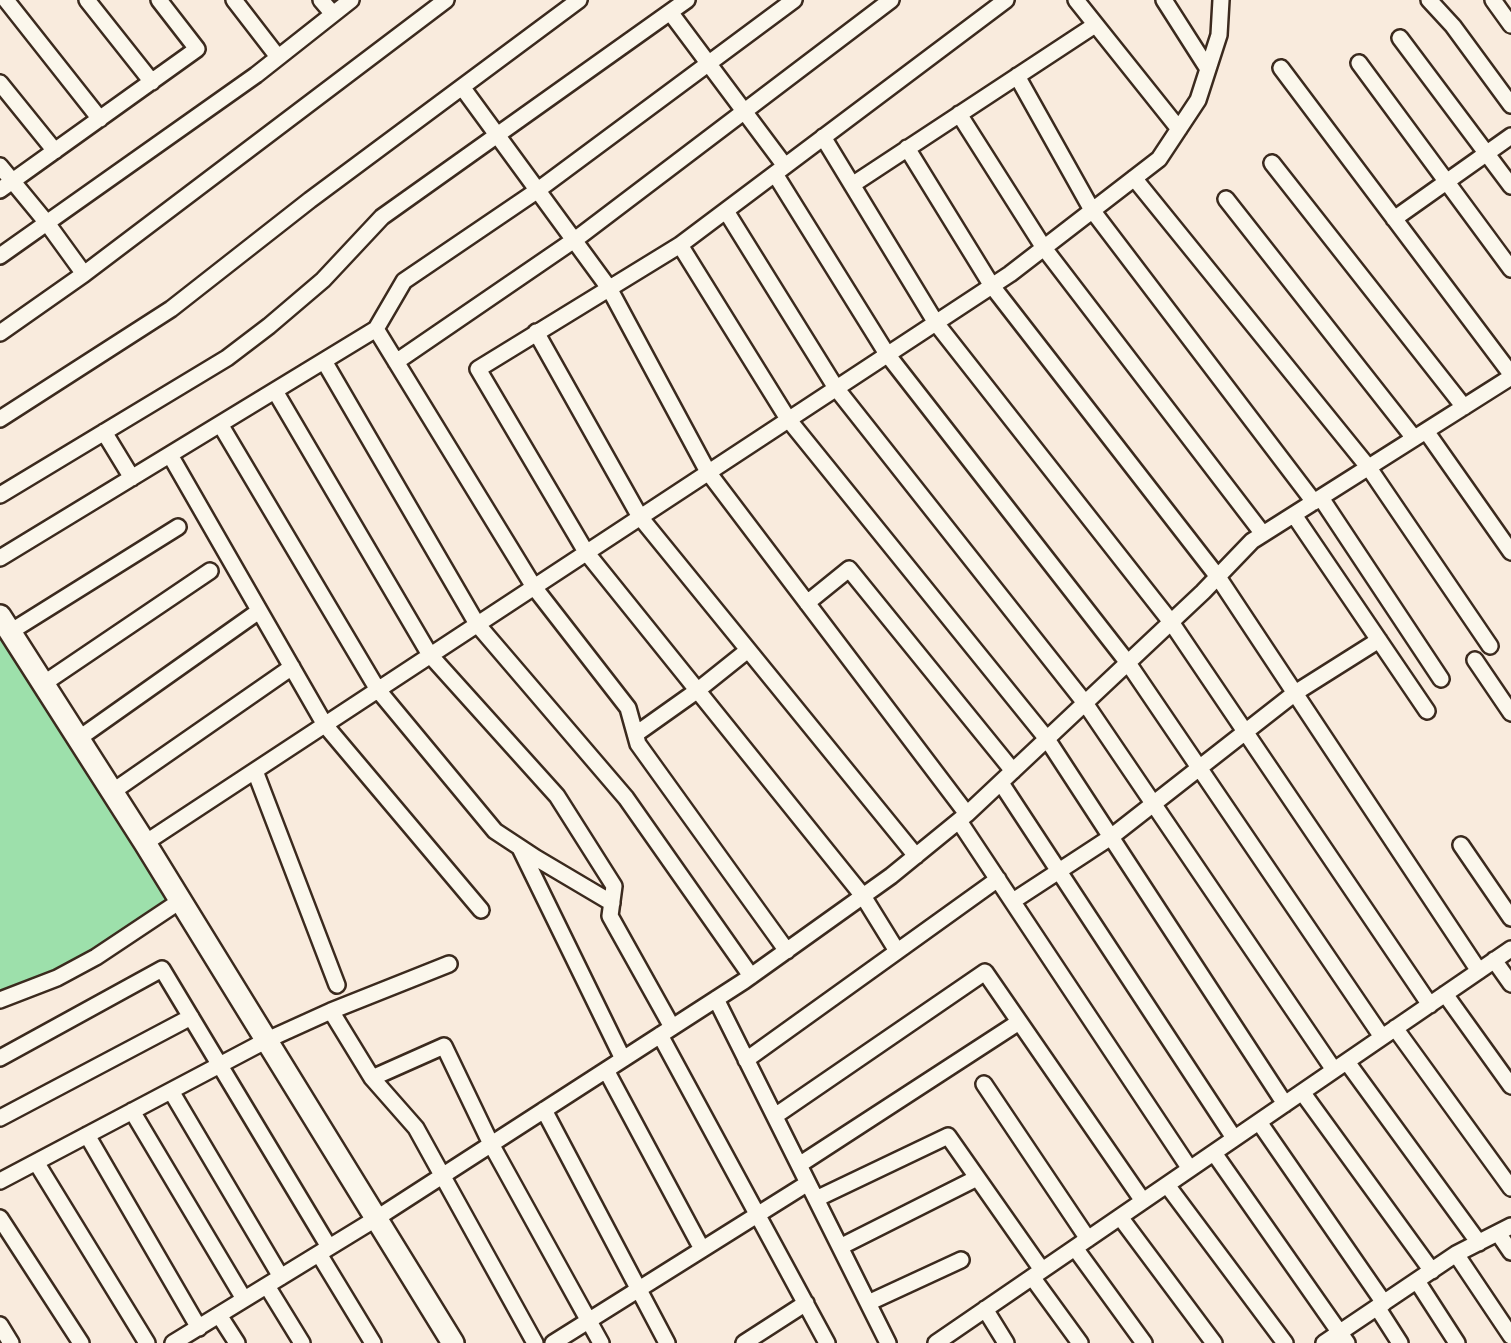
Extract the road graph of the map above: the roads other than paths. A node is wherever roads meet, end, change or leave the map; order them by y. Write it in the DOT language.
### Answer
graph roads {
  1 [pos="6,0"];
  2 [pos="87,0"];
  3 [pos="159,0"];
  4 [pos="234,0"];
  5 [pos="321,0"];
  6 [pos="351,0"];
  7 [pos="446,0"];
  8 [pos="579,0"];
  9 [pos="687,0"];
  10 [pos="794,0"];
  11 [pos="891,0"];
  12 [pos="1006,0"];
  13 [pos="1076,0"];
  14 [pos="1164,0"];
  15 [pos="1221,0"];
  16 [pos="1429,0"];
  17 [pos="1493,0"];
  18 [pos="670,12"];
  19 [pos="333,14"];
  20 [pos="1095,25"];
  21 [pos="1511,25"];
  22 [pos="1400,38"];
  23 [pos="278,57"];
  24 [pos="709,63"];
  25 [pos="1359,63"];
  26 [pos="1281,68"];
  27 [pos="1208,69"];
  28 [pos="1017,76"];
  29 [pos="152,82"];
  30 [pos="0,83"];
  31 [pos="462,87"];
  32 [pos="1511,105"];
  33 [pos="744,111"];
  34 [pos="959,114"];
  35 [pos="100,119"];
  36 [pos="1179,129"];
  37 [pos="497,135"];
  38 [pos="1511,136"];
  39 [pos="823,137"];
  40 [pos="907,148"];
  41 [pos="55,151"];
  42 [pos="1486,153"];
  43 [pos="1272,163"];
  44 [pos="0,166"];
  45 [pos="780,170"];
  46 [pos="1134,178"];
  47 [pos="1446,182"];
  48 [pos="852,185"];
  49 [pos="6,186"];
  50 [pos="1511,186"];
  51 [pos="538,190"];
  52 [pos="1226,199"];
  53 [pos="1092,210"];
  54 [pos="726,211"];
  55 [pos="1394,219"];
  56 [pos="47,223"];
  57 [pos="574,240"];
  58 [pos="680,245"];
  59 [pos="1044,248"];
  60 [pos="0,256"];
  61 [pos="1511,269"];
  62 [pos="84,274"];
  63 [pos="992,286"];
  64 [pos="609,288"];
  65 [pos="936,323"];
  66 [pos="376,329"];
  67 [pos="536,332"];
  68 [pos="0,333"];
  69 [pos="887,354"];
  70 [pos="324,361"];
  71 [pos="396,362"];
  72 [pos="1511,375"];
  73 [pos="836,388"];
  74 [pos="274,391"];
  75 [pos="1464,407"];
  76 [pos="0,418"];
  77 [pos="788,419"];
  78 [pos="220,424"];
  79 [pos="104,432"];
  80 [pos="1420,435"];
  81 [pos="170,455"];
  82 [pos="1369,468"];
  83 [pos="708,472"];
  84 [pos="132,478"];
  85 [pos="0,495"];
  86 [pos="1317,500"];
  87 [pos="1294,514"];
  88 [pos="640,517"];
  89 [pos="178,527"];
  90 [pos="1263,534"];
  91 [pos="586,552"];
  92 [pos="1511,552"];
  93 [pos="0,558"];
  94 [pos="210,571"];
  95 [pos="1218,577"];
  96 [pos="534,587"];
  97 [pos="807,603"];
  98 [pos="259,611"];
  99 [pos="1171,622"];
  100 [pos="5,624"];
  101 [pos="477,624"];
  102 [pos="1379,640"];
  103 [pos="1490,646"];
  104 [pos="748,650"];
  105 [pos="430,655"];
  106 [pos="1475,660"];
  107 [pos="1128,663"];
  108 [pos="292,667"];
  109 [pos="1441,679"];
  110 [pos="43,684"];
  111 [pos="378,690"];
  112 [pos="698,690"];
  113 [pos="1295,693"];
  114 [pos="1085,703"];
  115 [pos="1427,711"];
  116 [pos="1511,713"];
  117 [pos="325,725"];
  118 [pos="1246,732"];
  119 [pos="636,734"];
  120 [pos="78,739"];
  121 [pos="1047,739"];
  122 [pos="1199,768"];
  123 [pos="255,771"];
  124 [pos="1014,771"];
  125 [pos="1001,783"];
  126 [pos="112,792"];
  127 [pos="1154,803"];
  128 [pos="963,818"];
  129 [pos="1110,837"];
  130 [pos="145,843"];
  131 [pos="1461,845"];
  132 [pos="520,848"];
  133 [pos="916,856"];
  134 [pos="1059,871"];
  135 [pos="998,879"];
  136 [pos="863,896"];
  137 [pos="180,901"];
  138 [pos="1013,901"];
  139 [pos="612,903"];
  140 [pos="481,910"];
  141 [pos="1511,918"];
  142 [pos="1511,949"];
  143 [pos="787,951"];
  144 [pos="897,951"];
  145 [pos="1494,960"];
  146 [pos="449,964"];
  147 [pos="1479,971"];
  148 [pos="751,976"];
  149 [pos="1511,984"];
  150 [pos="337,985"];
  151 [pos="1445,994"];
  152 [pos="716,999"];
  153 [pos="0,1000"];
  154 [pos="1430,1005"];
  155 [pos="331,1011"];
  156 [pos="191,1017"];
  157 [pos="1019,1022"];
  158 [pos="1395,1028"];
  159 [pos="666,1031"];
  160 [pos="1382,1037"];
  161 [pos="267,1041"];
  162 [pos="0,1058"];
  163 [pos="623,1059"];
  164 [pos="746,1060"];
  165 [pos="220,1065"];
  166 [pos="1340,1066"];
  167 [pos="606,1070"];
  168 [pos="372,1078"];
  169 [pos="984,1084"];
  170 [pos="1511,1086"];
  171 [pos="171,1091"];
  172 [pos="1302,1092"];
  173 [pos="1285,1104"];
  174 [pos="544,1110"];
  175 [pos="132,1111"];
  176 [pos="775,1116"];
  177 [pos="0,1118"];
  178 [pos="1259,1122"];
  179 [pos="87,1135"];
  180 [pos="1234,1138"];
  181 [pos="491,1144"];
  182 [pos="1214,1153"];
  183 [pos="36,1162"];
  184 [pos="799,1165"];
  185 [pos="1190,1169"];
  186 [pos="442,1176"];
  187 [pos="978,1178"];
  188 [pos="0,1181"];
  189 [pos="808,1183"];
  190 [pos="1167,1185"];
  191 [pos="1511,1188"];
  192 [pos="816,1199"];
  193 [pos="1143,1201"];
  194 [pos="757,1214"];
  195 [pos="1120,1217"];
  196 [pos="0,1218"];
  197 [pos="377,1218"];
  198 [pos="1505,1229"];
  199 [pos="1088,1239"];
  200 [pos="1479,1243"];
  201 [pos="840,1247"];
  202 [pos="1075,1248"];
  203 [pos="702,1249"];
  204 [pos="324,1250"];
  205 [pos="1511,1252"];
  206 [pos="1456,1254"];
  207 [pos="961,1260"];
  208 [pos="1432,1271"];
  209 [pos="1037,1274"];
  210 [pos="281,1277"];
  211 [pos="1417,1281"];
  212 [pos="267,1286"];
  213 [pos="639,1289"];
  214 [pos="244,1299"];
  215 [pos="806,1303"];
  216 [pos="868,1303"];
  217 [pos="1381,1305"];
  218 [pos="985,1309"];
  219 [pos="219,1315"];
  220 [pos="588,1321"];
  221 [pos="0,1325"];
  222 [pos="199,1328"];
  223 [pos="1511,1336"];
  224 [pos="1343,1338"];
  225 [pos="942,1341"];
  226 [pos="11,1343"];
  227 [pos="81,1343"];
  228 [pos="147,1343"];
  229 [pos="173,1343"];
  230 [pos="237,1343"];
  231 [pos="302,1343"];
  232 [pos="373,1343"];
  233 [pos="453,1343"];
  234 [pos="535,1343"];
  235 [pos="553,1343"];
  236 [pos="601,1343"];
  237 [pos="667,1343"];
  238 [pos="744,1343"];
  239 [pos="828,1343"];
  240 [pos="888,1343"];
  241 [pos="1006,1343"];
  242 [pos="1080,1343"];
  243 [pos="1144,1343"];
  244 [pos="1214,1343"];
  245 [pos="1285,1343"];
  246 [pos="1324,1343"];
  247 [pos="1400,1343"];
  248 [pos="1458,1343"];
  1 -- 35 [label="street"];
  2 -- 29 [label="street"];
  3 -- 29 [label="street"];
  4 -- 23 [label="street"];
  5 -- 19 [label="street"];
  6 -- 19 [label="street"];
  7 -- 62 [label="street"];
  8 -- 31 [label="street"];
  9 -- 18 [label="street"];
  10 -- 24 [label="street"];
  11 -- 33 [label="street"];
  12 -- 39 [label="street"];
  13 -- 20 [label="street"];
  14 -- 27 [label="street"];
  15 -- 27 [label="street"];
  16 -- 32 [label="street"];
  17 -- 21 [label="street"];
  18 -- 24 [label="street"];
  18 -- 37 [label="street"];
  19 -- 23 [label="street"];
  20 -- 28 [label="street"];
  20 -- 36 [label="street"];
  22 -- 42 [label="street"];
  23 -- 56 [label="street"];
  24 -- 33 [label="street"];
  24 -- 51 [label="street"];
  25 -- 47 [label="street"];
  26 -- 55 [label="street"];
  27 -- 36 [label="street"];
  28 -- 34 [label="street"];
  28 -- 53 [label="street"];
  29 -- 35 [label="street"];
  30 -- 41 [label="street"];
  31 -- 37 [label="street"];
  31 -- 76 [label="street"];
  33 -- 45 [label="street"];
  33 -- 57 [label="street"];
  34 -- 40 [label="street"];
  34 -- 59 [label="street"];
  35 -- 41 [label="street"];
  36 -- 46 [label="street"];
  37 -- 51 [label="street"];
  37 -- 79 [label="street"];
  38 -- 42 [label="street"];
  39 -- 45 [label="street"];
  39 -- 48 [label="street"];
  40 -- 48 [label="street"];
  40 -- 63 [label="street"];
  41 -- 49 [label="street"];
  42 -- 47 [label="street"];
  42 -- 50 [label="street"];
  43 -- 75 [label="street"];
  44 -- 49 [label="street"];
  45 -- 54 [label="street"];
  45 -- 69 [label="street"];
  46 -- 53 [label="street"];
  46 -- 82 [label="street"];
  47 -- 55 [label="street"];
  47 -- 61 [label="street"];
  48 -- 65 [label="street"];
  49 -- 56 [label="street"];
  51 -- 57 [label="street"];
  51 -- 66 [label="street"];
  52 -- 80 [label="street"];
  53 -- 59 [label="street"];
  53 -- 86 [label="street"];
  54 -- 58 [label="street"];
  54 -- 73 [label="street"];
  55 -- 72 [label="street"];
  56 -- 60 [label="street"];
  56 -- 62 [label="street"];
  57 -- 64 [label="street"];
  57 -- 71 [label="street"];
  58 -- 64 [label="street"];
  58 -- 77 [label="street"];
  59 -- 63 [label="street"];
  59 -- 90 [label="street"];
  62 -- 68 [label="street"];
  63 -- 65 [label="street"];
  63 -- 95 [label="street"];
  64 -- 67 [label="street"];
  64 -- 83 [label="street"];
  65 -- 69 [label="street"];
  65 -- 99 [label="street"];
  66 -- 70 [label="street"];
  66 -- 71 [label="street"];
  67 -- 88 [label="street"];
  67 -- 91 [label="street"];
  69 -- 73 [label="street"];
  69 -- 107 [label="street"];
  70 -- 74 [label="street"];
  70 -- 101 [label="street"];
  71 -- 96 [label="street"];
  72 -- 75 [label="street"];
  73 -- 77 [label="street"];
  73 -- 114 [label="street"];
  74 -- 78 [label="street"];
  74 -- 105 [label="street"];
  75 -- 80 [label="street"];
  77 -- 83 [label="street"];
  77 -- 121 [label="street"];
  78 -- 81 [label="street"];
  78 -- 111 [label="street"];
  79 -- 84 [label="street"];
  79 -- 85 [label="street"];
  80 -- 82 [label="street"];
  80 -- 92 [label="street"];
  81 -- 84 [label="street"];
  81 -- 98 [label="street"];
  82 -- 86 [label="street"];
  82 -- 103 [label="street"];
  83 -- 88 [label="street"];
  83 -- 97 [label="street"];
  84 -- 93 [label="street"];
  86 -- 87 [label="street"];
  86 -- 109 [label="street"];
  87 -- 90 [label="street"];
  87 -- 102 [label="street"];
  88 -- 91 [label="street"];
  88 -- 104 [label="street"];
  89 -- 100 [label="street"];
  90 -- 95 [label="street"];
  91 -- 96 [label="street"];
  91 -- 112 [label="street"];
  94 -- 110 [label="street"];
  95 -- 99 [label="street"];
  95 -- 113 [label="street"];
  96 -- 101 [label="street"];
  96 -- 119 [label="street"];
  97 -- 124 [label="street"];
  97 -- 128 [label="street"];
  98 -- 108 [label="street"];
  98 -- 120 [label="street"];
  99 -- 107 [label="street"];
  99 -- 118 [label="street"];
  100 -- 110 [label="street"];
  101 -- 105 [label="street"];
  101 -- 148 [label="street"];
  102 -- 113 [label="street"];
  102 -- 115 [label="street"];
  104 -- 112 [label="street"];
  104 -- 133 [label="street"];
  105 -- 111 [label="street"];
  105 -- 139 [label="street"];
  106 -- 116 [label="street"];
  107 -- 114 [label="street"];
  107 -- 122 [label="street"];
  108 -- 117 [label="street"];
  108 -- 126 [label="street"];
  110 -- 120 [label="street"];
  111 -- 117 [label="street"];
  111 -- 132 [label="street"];
  112 -- 119 [label="street"];
  112 -- 136 [label="street"];
  113 -- 118 [label="street"];
  113 -- 147 [label="street"];
  114 -- 121 [label="street"];
  114 -- 127 [label="street"];
  117 -- 123 [label="street"];
  117 -- 140 [label="street"];
  118 -- 122 [label="street"];
  118 -- 154 [label="street"];
  119 -- 143 [label="street"];
  120 -- 126 [label="street"];
  121 -- 124 [label="street"];
  121 -- 129 [label="street"];
  122 -- 127 [label="street"];
  122 -- 160 [label="street"];
  123 -- 130 [label="street"];
  123 -- 150 [label="street"];
  124 -- 125 [label="street"];
  125 -- 128 [label="street"];
  125 -- 134 [label="street"];
  126 -- 130 [label="street"];
  127 -- 129 [label="street"];
  127 -- 166 [label="street"];
  128 -- 133 [label="street"];
  128 -- 135 [label="street"];
  129 -- 134 [label="street"];
  129 -- 173 [label="street"];
  130 -- 137 [label="street"];
  131 -- 141 [label="street"];
  132 -- 139 [label="street"];
  132 -- 163 [label="street"];
  133 -- 136 [label="street"];
  134 -- 138 [label="street"];
  134 -- 180 [label="street"];
  135 -- 138 [label="street"];
  135 -- 144 [label="street"];
  136 -- 143 [label="street"];
  136 -- 144 [label="street"];
  137 -- 153 [label="street"];
  137 -- 161 [label="street"];
  138 -- 185 [label="street"];
  139 -- 159 [label="street"];
  142 -- 145 [label="street"];
  143 -- 148 [label="street"];
  144 -- 164 [label="street"];
  145 -- 147 [label="street"];
  145 -- 149 [label="street"];
  146 -- 155 [label="street"];
  147 -- 151 [label="street"];
  148 -- 152 [label="street"];
  151 -- 154 [label="street"];
  151 -- 170 [label="street"];
  152 -- 159 [label="street"];
  152 -- 164 [label="street"];
  154 -- 158 [label="street"];
  155 -- 161 [label="street"];
  155 -- 168 [label="street"];
  156 -- 162 [label="street"];
  156 -- 165 [label="street"];
  156 -- 177 [label="street"];
  157 -- 176 [label="street"];
  157 -- 184 [label="street"];
  157 -- 193 [label="street"];
  158 -- 160 [label="street"];
  158 -- 191 [label="street"];
  159 -- 163 [label="street"];
  159 -- 194 [label="street"];
  160 -- 166 [label="street"];
  161 -- 165 [label="street"];
  161 -- 197 [label="street"];
  163 -- 167 [label="street"];
  164 -- 176 [label="street"];
  165 -- 171 [label="street"];
  165 -- 204 [label="street"];
  166 -- 172 [label="street"];
  166 -- 200 [label="street"];
  167 -- 174 [label="street"];
  167 -- 203 [label="street"];
  168 -- 181 [label="street"];
  168 -- 186 [label="street"];
  169 -- 199 [label="street"];
  171 -- 175 [label="street"];
  171 -- 210 [label="street"];
  172 -- 173 [label="street"];
  172 -- 208 [label="street"];
  173 -- 178 [label="street"];
  174 -- 181 [label="street"];
  174 -- 213 [label="street"];
  175 -- 179 [label="street"];
  175 -- 214 [label="street"];
  176 -- 184 [label="street"];
  178 -- 180 [label="street"];
  178 -- 217 [label="street"];
  179 -- 183 [label="street"];
  179 -- 222 [label="street"];
  180 -- 182 [label="street"];
  181 -- 186 [label="street"];
  181 -- 220 [label="street"];
  182 -- 185 [label="street"];
  182 -- 224 [label="street"];
  183 -- 188 [label="street"];
  183 -- 228 [label="street"];
  184 -- 189 [label="street"];
  185 -- 190 [label="street"];
  186 -- 197 [label="street"];
  186 -- 234 [label="street"];
  187 -- 192 [label="street"];
  187 -- 201 [label="street"];
  187 -- 209 [label="street"];
  189 -- 192 [label="street"];
  189 -- 194 [label="street"];
  190 -- 193 [label="street"];
  190 -- 245 [label="street"];
  192 -- 201 [label="street"];
  193 -- 195 [label="street"];
  194 -- 203 [label="street"];
  194 -- 215 [label="street"];
  195 -- 199 [label="street"];
  195 -- 244 [label="street"];
  196 -- 227 [label="street"];
  197 -- 204 [label="street"];
  197 -- 233 [label="street"];
  198 -- 200 [label="street"];
  198 -- 205 [label="street"];
  199 -- 202 [label="street"];
  200 -- 206 [label="street"];
  201 -- 216 [label="street"];
  202 -- 209 [label="street"];
  202 -- 243 [label="street"];
  203 -- 213 [label="street"];
  204 -- 210 [label="street"];
  204 -- 232 [label="street"];
  206 -- 208 [label="street"];
  206 -- 223 [label="street"];
  207 -- 216 [label="street"];
  208 -- 211 [label="street"];
  209 -- 218 [label="street"];
  209 -- 242 [label="street"];
  210 -- 212 [label="street"];
  211 -- 217 [label="street"];
  211 -- 248 [label="street"];
  212 -- 214 [label="street"];
  212 -- 231 [label="street"];
  213 -- 220 [label="street"];
  213 -- 237 [label="street"];
  214 -- 219 [label="street"];
  215 -- 238 [label="street"];
  215 -- 239 [label="street"];
  216 -- 240 [label="street"];
  217 -- 224 [label="street"];
  217 -- 247 [label="street"];
  218 -- 225 [label="street"];
  218 -- 241 [label="street"];
  219 -- 222 [label="street"];
  219 -- 230 [label="street"];
  220 -- 235 [label="street"];
  220 -- 236 [label="street"];
  221 -- 226 [label="street"];
  222 -- 229 [label="street"];
  224 -- 246 [label="street"];
}
